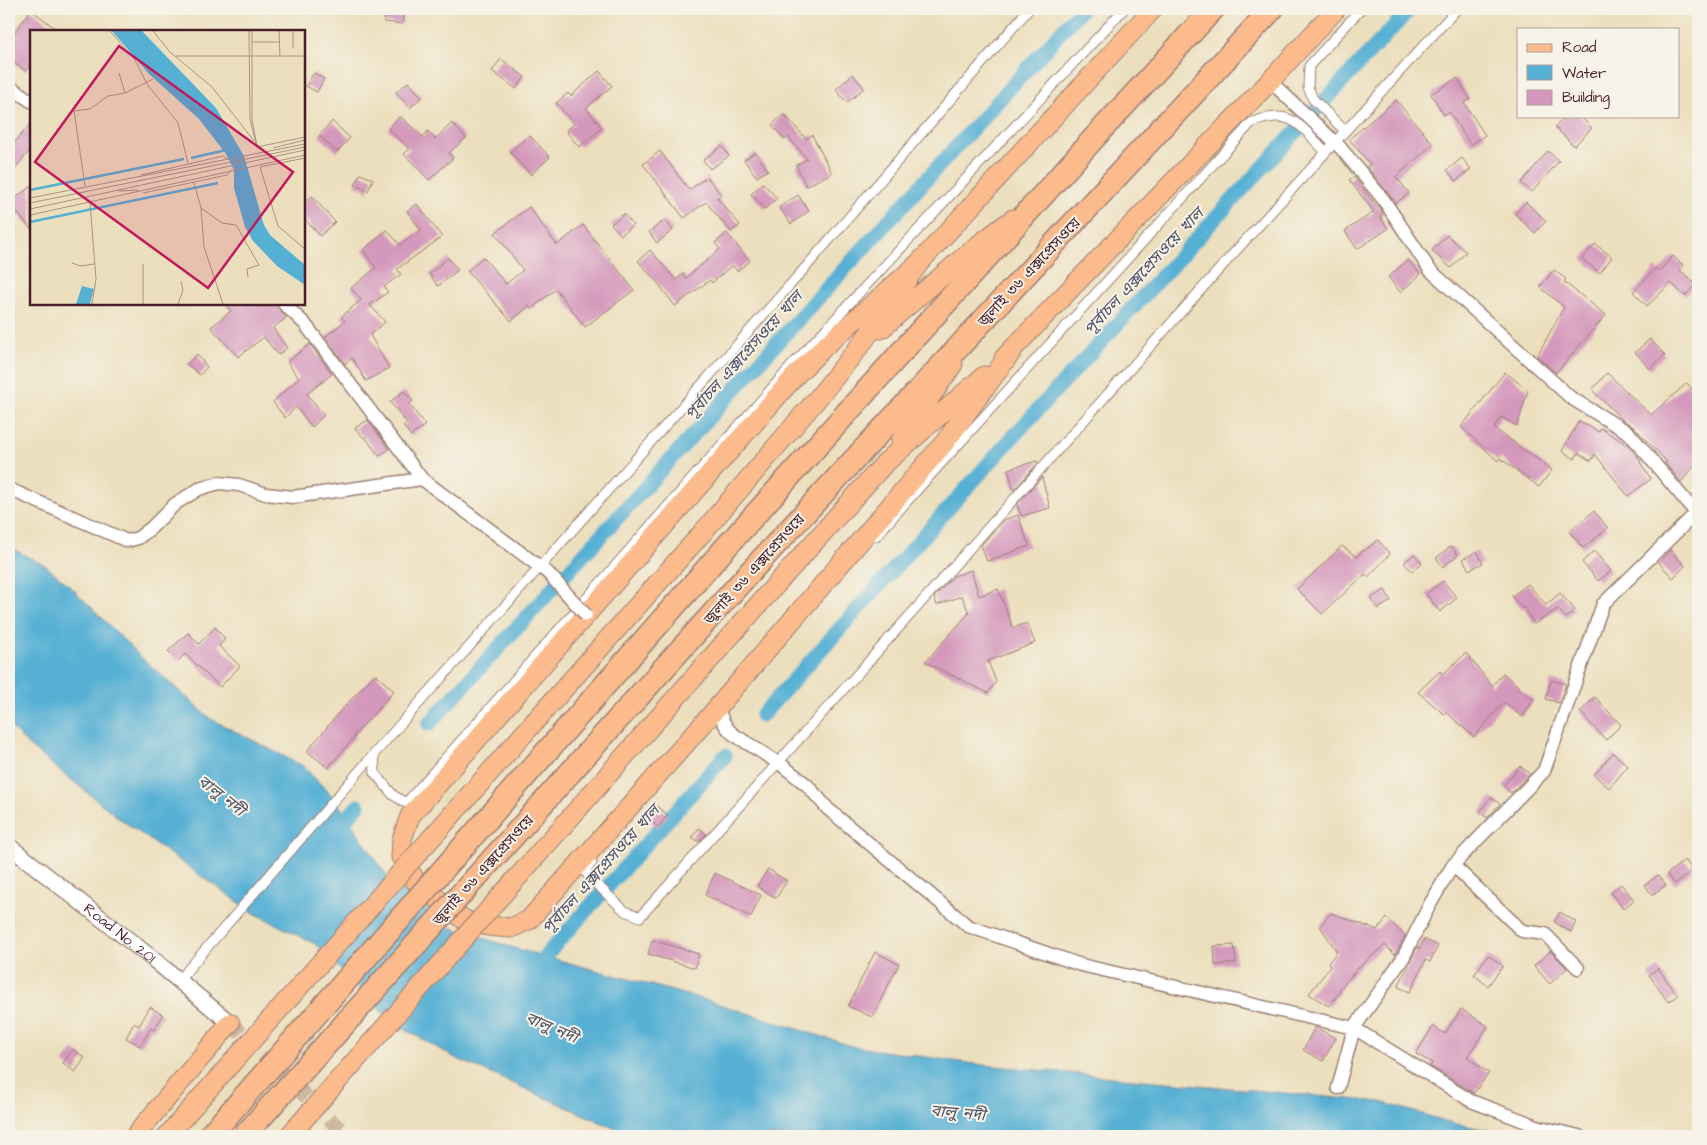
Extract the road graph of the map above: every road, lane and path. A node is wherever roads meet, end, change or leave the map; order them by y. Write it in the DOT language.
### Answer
graph roads {
  1 [pos="1029,9"];
  2 [pos="1124,9"];
  3 [pos="1154,9"];
  4 [pos="1213,9"];
  5 [pos="1272,9"];
  6 [pos="1336,9"];
  7 [pos="1361,9"];
  8 [pos="1457,9"];
  9 [pos="1270,81"];
  10 [pos="9,86"];
  11 [pos="30,100"];
  12 [pos="1346,131"];
  13 [pos="1331,145"];
  14 [pos="1038,200"];
  15 [pos="920,262"];
  16 [pos="285,305"];
  17 [pos="981,324"];
  18 [pos="860,346"];
  19 [pos="1012,351"];
  20 [pos="884,464"];
  21 [pos="422,479"];
  22 [pos="9,489"];
  23 [pos="544,570"];
  24 [pos="583,611"];
  25 [pos="719,711"];
  26 [pos="372,757"];
  27 [pos="778,762"];
  28 [pos="9,846"];
  29 [pos="1453,865"];
  30 [pos="1578,968"];
  31 [pos="179,980"];
  32 [pos="230,1023"];
  33 [pos="1354,1028"];
  34 [pos="1338,1088"];
  35 [pos="215,1130"];
  36 [pos="135,1136"];
  37 [pos="167,1136"];
  38 [pos="244,1136"];
  39 [pos="289,1136"];
  40 [pos="1579,1136"];
  1 -- 23 [label="street"];
  2 -- 24 [label="street"];
  3 -- 15 [label="main road"];
  4 -- 14 [label="highway, জুলাই ৩৬ এক্সপ্রেসওয়ে"];
  5 -- 17 [label="highway, জুলাই ৩৬ এক্সপ্রেসওয়ে"];
  6 -- 9 [label="main road"];
  7 -- 12 [label="street"];
  8 -- 12 [label="street"];
  9 -- 13 [label="street"];
  9 -- 19 [label="main road"];
  10 -- 11 [label="street"];
  12 -- 13 [label="street"];
  13 -- 25 [label="street"];
  13 -- 27 [label="street"];
  13 -- 29 [label="street"];
  14 -- 18 [label="main road"];
  14 -- 35 [label="highway, জুলাই ৩৬ এক্সপ্রেসওয়ে, bridge"];
  15 -- 18 [label="main road"];
  15 -- 24 [label="main road"];
  16 -- 21 [label="street"];
  17 -- 20 [label="main road"];
  17 -- 38 [label="highway, জুলাই ৩৬ এক্সপ্রেসওয়ে, bridge"];
  18 -- 37 [label="main road, bridge"];
  19 -- 20 [label="main road"];
  19 -- 25 [label="main road"];
  20 -- 39 [label="main road, bridge"];
  21 -- 22 [label="street"];
  21 -- 23 [label="street"];
  23 -- 24 [label="street, bridge"];
  23 -- 26 [label="street"];
  24 -- 25 [label="main road"];
  24 -- 26 [label="street"];
  25 -- 27 [label="street"];
  25 -- 27 [label="street"];
  26 -- 31 [label="street"];
  27 -- 33 [label="street"];
  28 -- 31 [label="street, Road No. 201"];
  29 -- 30 [label="street"];
  29 -- 33 [label="street"];
  31 -- 32 [label="street, Road No. 201"];
  32 -- 36 [label="main road"];
  33 -- 34 [label="street"];
  33 -- 40 [label="street"];
}
